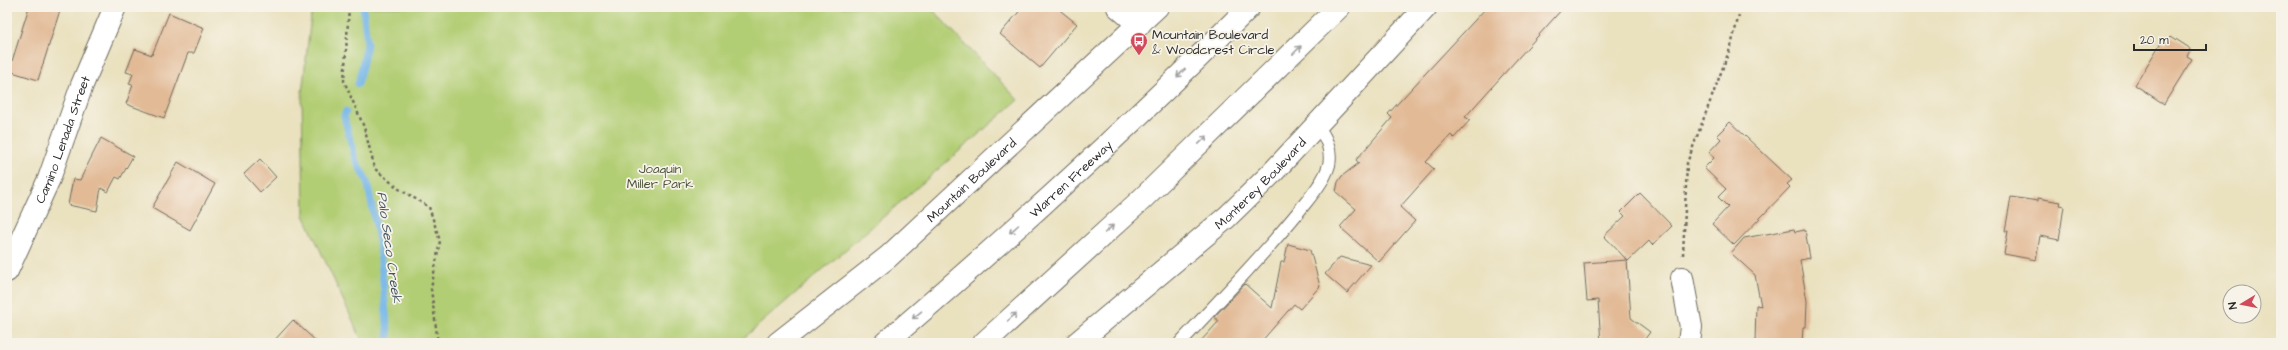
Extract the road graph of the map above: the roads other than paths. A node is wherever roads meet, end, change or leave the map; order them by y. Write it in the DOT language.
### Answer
graph roads {
  1 [pos="115,7"];
  2 [pos="1118,7"];
  3 [pos="1157,7"];
  4 [pos="1249,7"];
  5 [pos="1340,7"];
  6 [pos="1426,7"];
  7 [pos="1139,25"];
  8 [pos="1316,126"];
  9 [pos="7,271"];
  10 [pos="1682,278"];
  11 [pos="778,343"];
  12 [pos="885,343"];
  13 [pos="984,343"];
  14 [pos="1077,343"];
  15 [pos="1180,343"];
  16 [pos="1689,343"];
  1 -- 9 [label="main road, Camino Lenada Street"];
  2 -- 7 [label="main road"];
  3 -- 7 [label="main road, Mountain Boulevard"];
  4 -- 12 [label="main road, Warren Freeway, one-way"];
  13 -- 5 [label="main road, one-way"];
  6 -- 8 [label="main road, Monterey Boulevard"];
  7 -- 11 [label="main road, Mountain Boulevard"];
  8 -- 14 [label="main road, Monterey Boulevard"];
  8 -- 15 [label="lane"];
  10 -- 16 [label="main road"];
}
